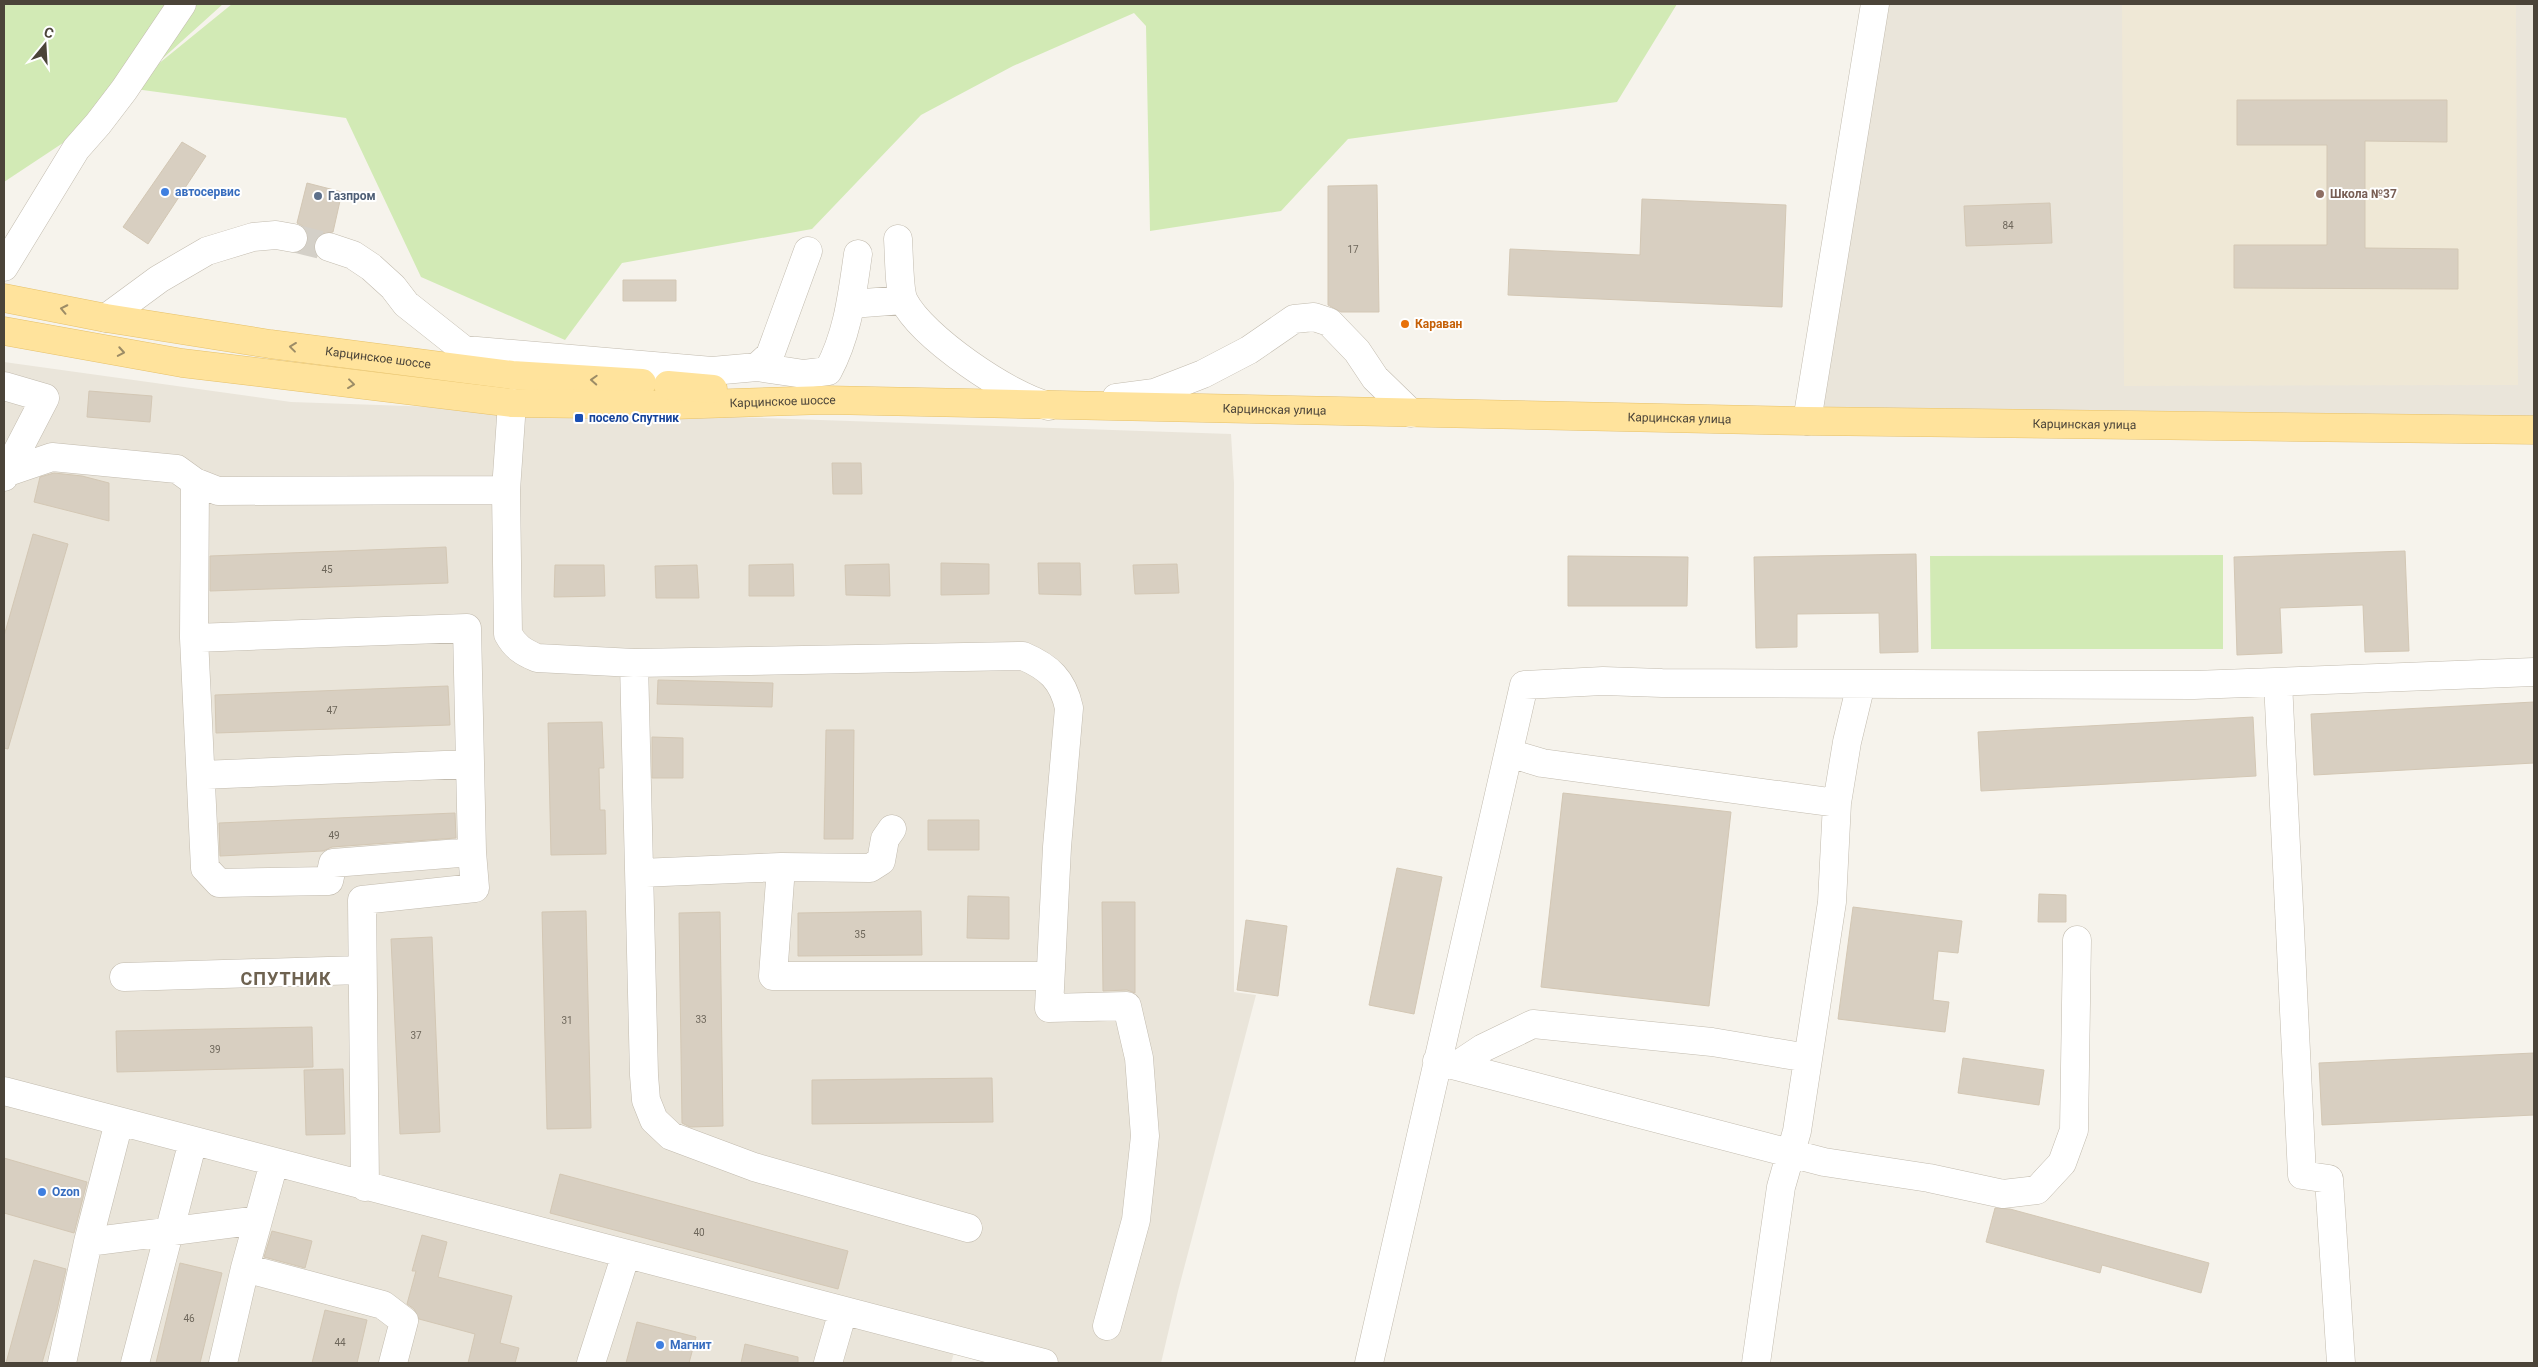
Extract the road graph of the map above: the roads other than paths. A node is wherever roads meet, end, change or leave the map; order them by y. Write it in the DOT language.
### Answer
graph roads {
  1 [pos="182,4"];
  2 [pos="1875,4"];
  3 [pos="293,238"];
  4 [pos="898,239"];
  5 [pos="329,247"];
  6 [pos="808,250"];
  7 [pos="858,254"];
  8 [pos="4,267"];
  9 [pos="4,298"];
  10 [pos="903,300"];
  11 [pos="851,304"];
  12 [pos="106,318"];
  13 [pos="4,331"];
  14 [pos="465,350"];
  15 [pos="757,367"];
  16 [pos="512,375"];
  17 [pos="4,386"];
  18 [pos="826,400"];
  19 [pos="512,403"];
  20 [pos="1047,406"];
  21 [pos="1411,413"];
  22 [pos="1807,421"];
  23 [pos="2534,430"];
  24 [pos="6,475"];
  25 [pos="195,482"];
  26 [pos="506,490"];
  27 [pos="194,638"];
  28 [pos="634,663"];
  29 [pos="2534,672"];
  30 [pos="2278,682"];
  31 [pos="1861,684"];
  32 [pos="1509,753"];
  33 [pos="469,764"];
  34 [pos="201,775"];
  35 [pos="1837,803"];
  36 [pos="892,829"];
  37 [pos="472,852"];
  38 [pos="781,867"];
  39 [pos="640,873"];
  40 [pos="2077,940"];
  41 [pos="361,970"];
  42 [pos="1050,976"];
  43 [pos="124,977"];
  44 [pos="1808,1058"];
  45 [pos="1447,1064"];
  46 [pos="4,1092"];
  47 [pos="119,1122"];
  48 [pos="193,1141"];
  49 [pos="1791,1153"];
  50 [pos="274,1163"];
  51 [pos="365,1186"];
  52 [pos="258,1220"];
  53 [pos="968,1228"];
  54 [pos="169,1232"];
  55 [pos="88,1242"];
  56 [pos="626,1254"];
  57 [pos="245,1268"];
  58 [pos="843,1311"];
  59 [pos="1107,1326"];
  60 [pos="62,1363"];
  61 [pos="135,1363"];
  62 [pos="223,1363"];
  63 [pos="393,1363"];
  64 [pos="591,1363"];
  65 [pos="828,1363"];
  66 [pos="1044,1363"];
  67 [pos="1369,1363"];
  68 [pos="1756,1363"];
  69 [pos="2341,1363"];
  1 -- 8 [label="street"];
  2 -- 22 [label="street"];
  3 -- 12 [label="street"];
  4 -- 10 [label="street"];
  5 -- 14 [label="street"];
  6 -- 15 [label="street"];
  7 -- 11 [label="street"];
  12 -- 9 [label="main road, Карцинское шоссе, one-way"];
  10 -- 11 [label="street"];
  10 -- 20 [label="street"];
  11 -- 15 [label="street"];
  16 -- 12 [label="main road, Карцинское шоссе, one-way"];
  13 -- 19 [label="main road, Карцинское шоссе, one-way"];
  14 -- 15 [label="street"];
  14 -- 16 [label="street"];
  18 -- 16 [label="main road, Карцинское шоссе, one-way"];
  16 -- 19 [label="main road"];
  17 -- 24 [label="street"];
  18 -- 19 [label="main road, Карцинское шоссе"];
  18 -- 20 [label="main road, Карцинская улица"];
  19 -- 26 [label="street"];
  20 -- 21 [label="main road, Карцинская улица"];
  20 -- 21 [label="street"];
  21 -- 22 [label="main road, Карцинская улица"];
  22 -- 23 [label="main road, Карцинская улица"];
  24 -- 25 [label="street"];
  25 -- 26 [label="street"];
  25 -- 27 [label="street"];
  26 -- 28 [label="street"];
  27 -- 33 [label="street"];
  27 -- 34 [label="street"];
  28 -- 39 [label="street"];
  28 -- 42 [label="street"];
  29 -- 30 [label="street"];
  30 -- 31 [label="street"];
  30 -- 69 [label="street"];
  31 -- 32 [label="street"];
  31 -- 35 [label="street"];
  32 -- 35 [label="street"];
  32 -- 45 [label="street"];
  33 -- 34 [label="street"];
  33 -- 37 [label="street"];
  34 -- 37 [label="street"];
  35 -- 44 [label="street"];
  36 -- 38 [label="street"];
  37 -- 41 [label="street"];
  38 -- 39 [label="street"];
  38 -- 42 [label="street"];
  39 -- 53 [label="street"];
  40 -- 49 [label="street"];
  41 -- 43 [label="street"];
  41 -- 51 [label="street"];
  42 -- 59 [label="street"];
  44 -- 45 [label="street"];
  44 -- 49 [label="street"];
  45 -- 49 [label="street"];
  45 -- 67 [label="street"];
  46 -- 47 [label="street"];
  47 -- 48 [label="street"];
  47 -- 55 [label="street"];
  48 -- 50 [label="street"];
  48 -- 54 [label="street"];
  49 -- 68 [label="street"];
  50 -- 51 [label="street"];
  50 -- 52 [label="street"];
  51 -- 56 [label="street"];
  52 -- 54 [label="street"];
  52 -- 57 [label="street"];
  54 -- 55 [label="street"];
  54 -- 61 [label="street"];
  55 -- 60 [label="street"];
  56 -- 58 [label="street"];
  56 -- 64 [label="street"];
  57 -- 62 [label="street"];
  57 -- 63 [label="street"];
  58 -- 65 [label="street"];
  58 -- 66 [label="street"];
}
